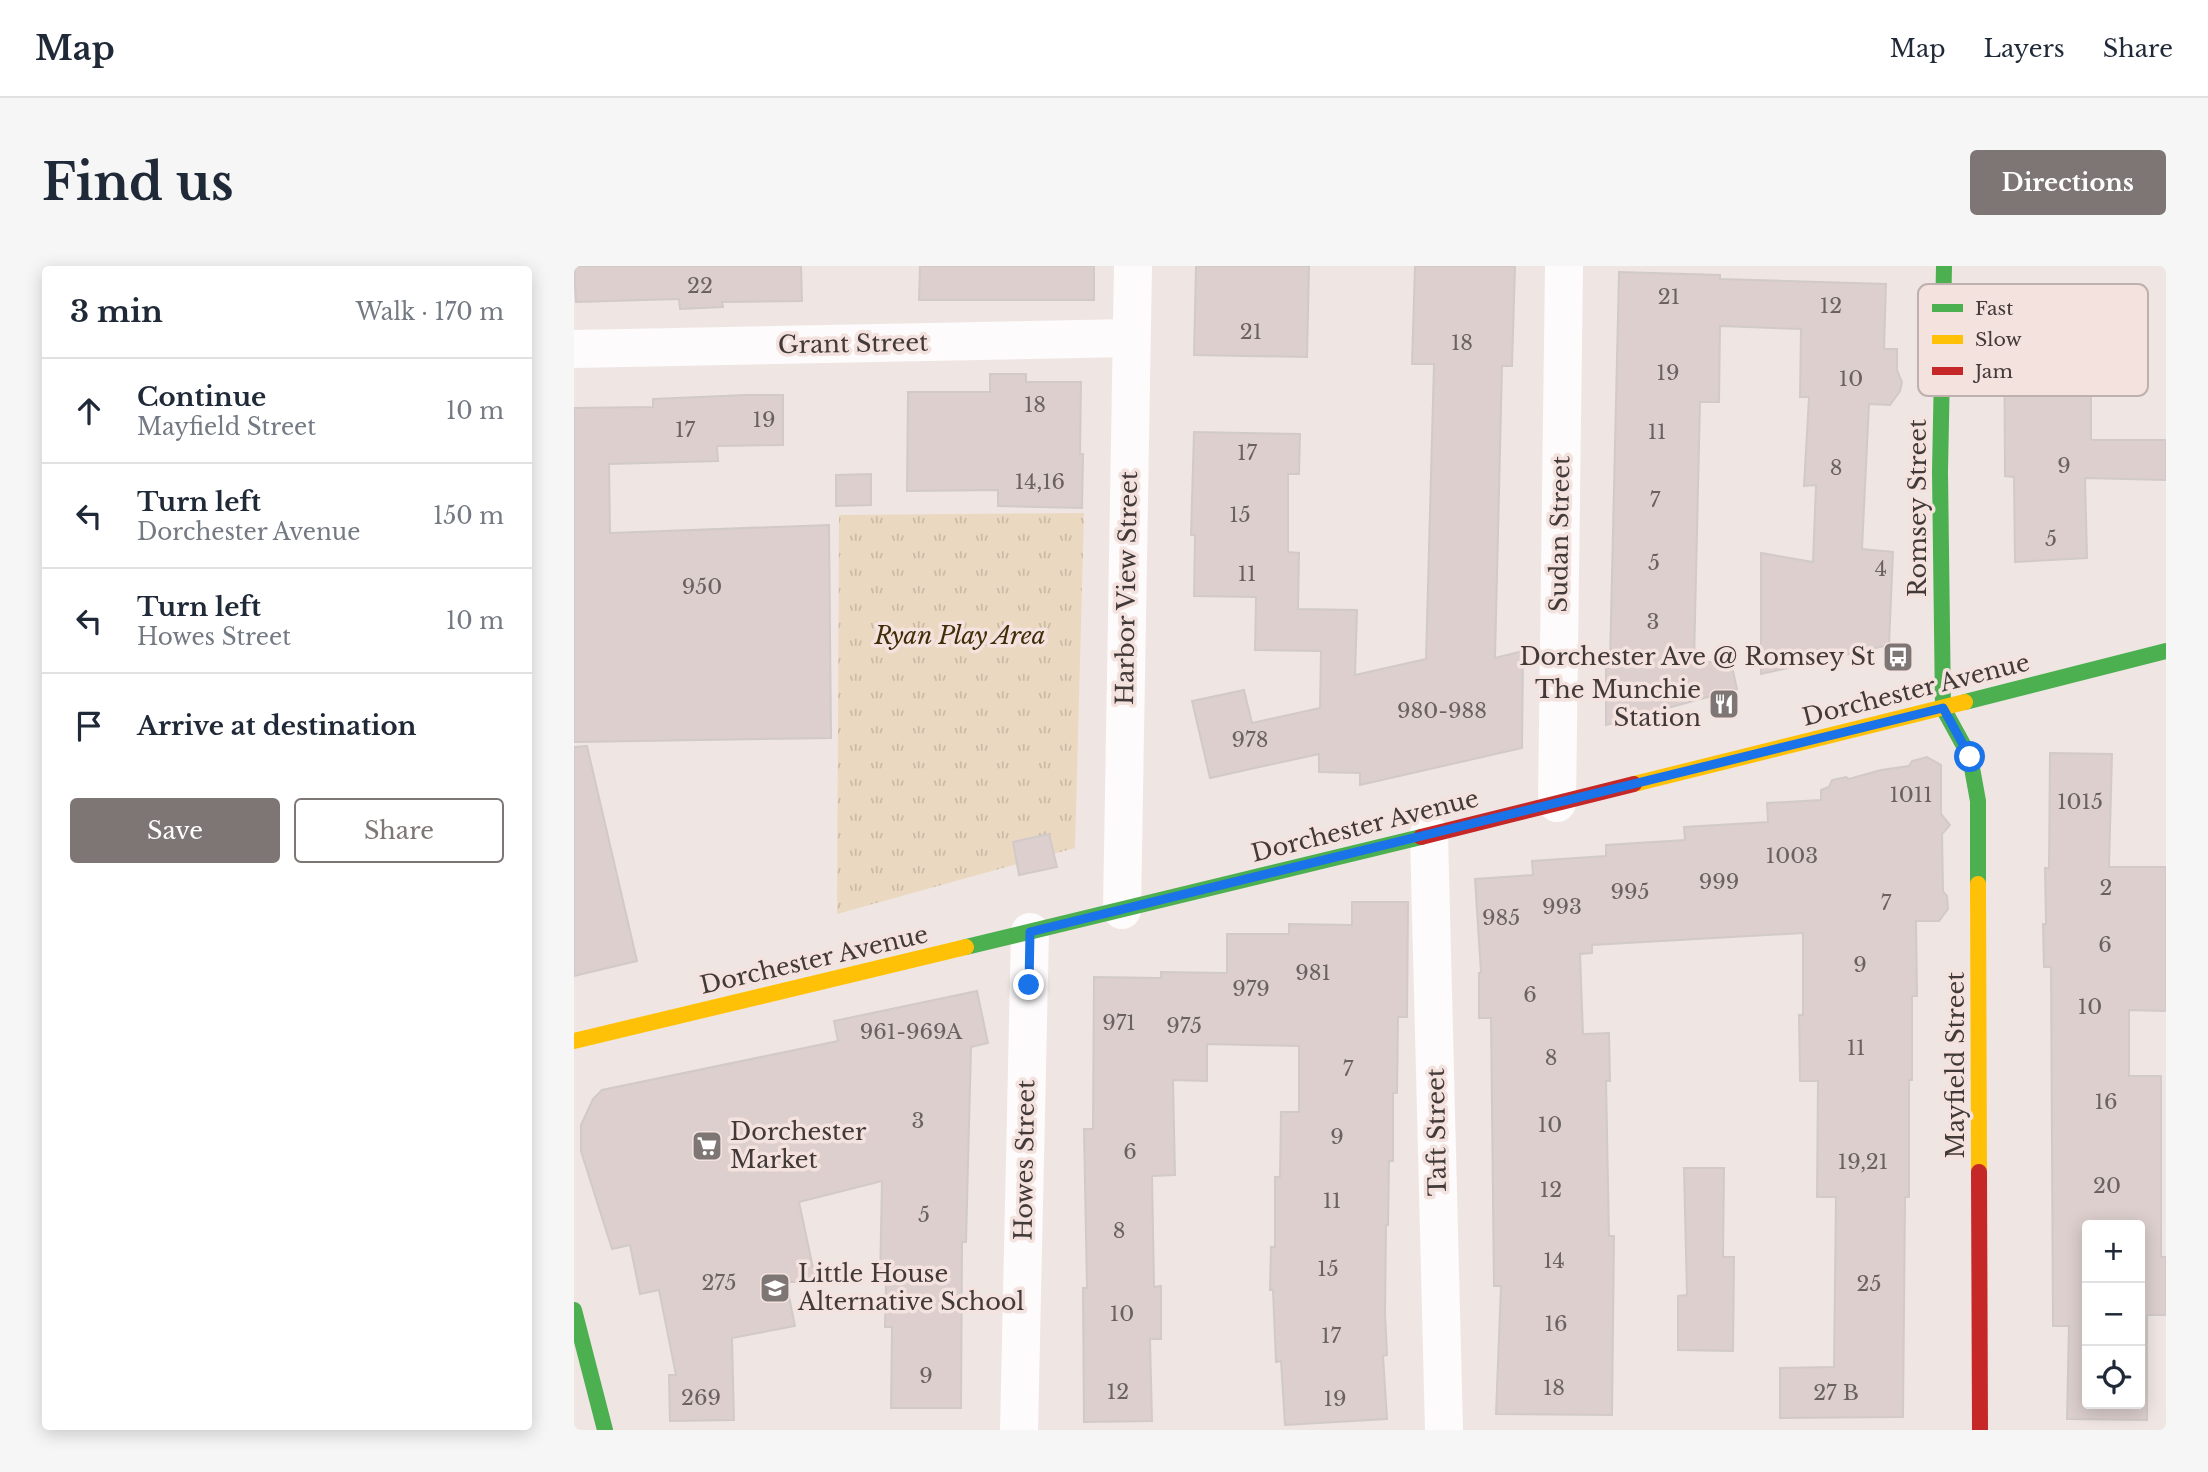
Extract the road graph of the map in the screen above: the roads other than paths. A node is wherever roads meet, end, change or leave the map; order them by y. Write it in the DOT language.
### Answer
graph roads {
  1 [pos="1133,266"];
  2 [pos="1564,266"];
  3 [pos="1944,266"];
  4 [pos="1944,284"];
  5 [pos="1131,338"];
  6 [pos="574,349"];
  7 [pos="1941,396"];
  8 [pos="2166,651"];
  9 [pos="1943,708"];
  10 [pos="1557,803"];
  11 [pos="1429,834"];
  12 [pos="1122,910"];
  13 [pos="1030,932"];
  14 [pos="574,1041"];
  15 [pos="574,1310"];
  16 [pos="606,1430"];
  17 [pos="1018,1430"];
  18 [pos="1444,1430"];
  19 [pos="1980,1430"];
  1 -- 5 [label="street, Harbor View Street"];
  2 -- 10 [label="street, Sudan Street"];
  3 -- 4 [label="main road, Romsey Street"];
  5 -- 6 [label="street, Grant Street"];
  5 -- 12 [label="street, Harbor View Street"];
  7 -- 9 [label="main road, Romsey Street"];
  8 -- 9 [label="main road, Dorchester Avenue"];
  9 -- 10 [label="main road, Dorchester Avenue"];
  9 -- 19 [label="main road, Mayfield Street"];
  10 -- 11 [label="main road, Dorchester Avenue"];
  11 -- 12 [label="main road, Dorchester Avenue"];
  11 -- 18 [label="street, Taft Street"];
  12 -- 13 [label="main road, Dorchester Avenue"];
  13 -- 14 [label="main road, Dorchester Avenue"];
  13 -- 17 [label="street, Howes Street"];
  15 -- 16 [label="main road"];
}
